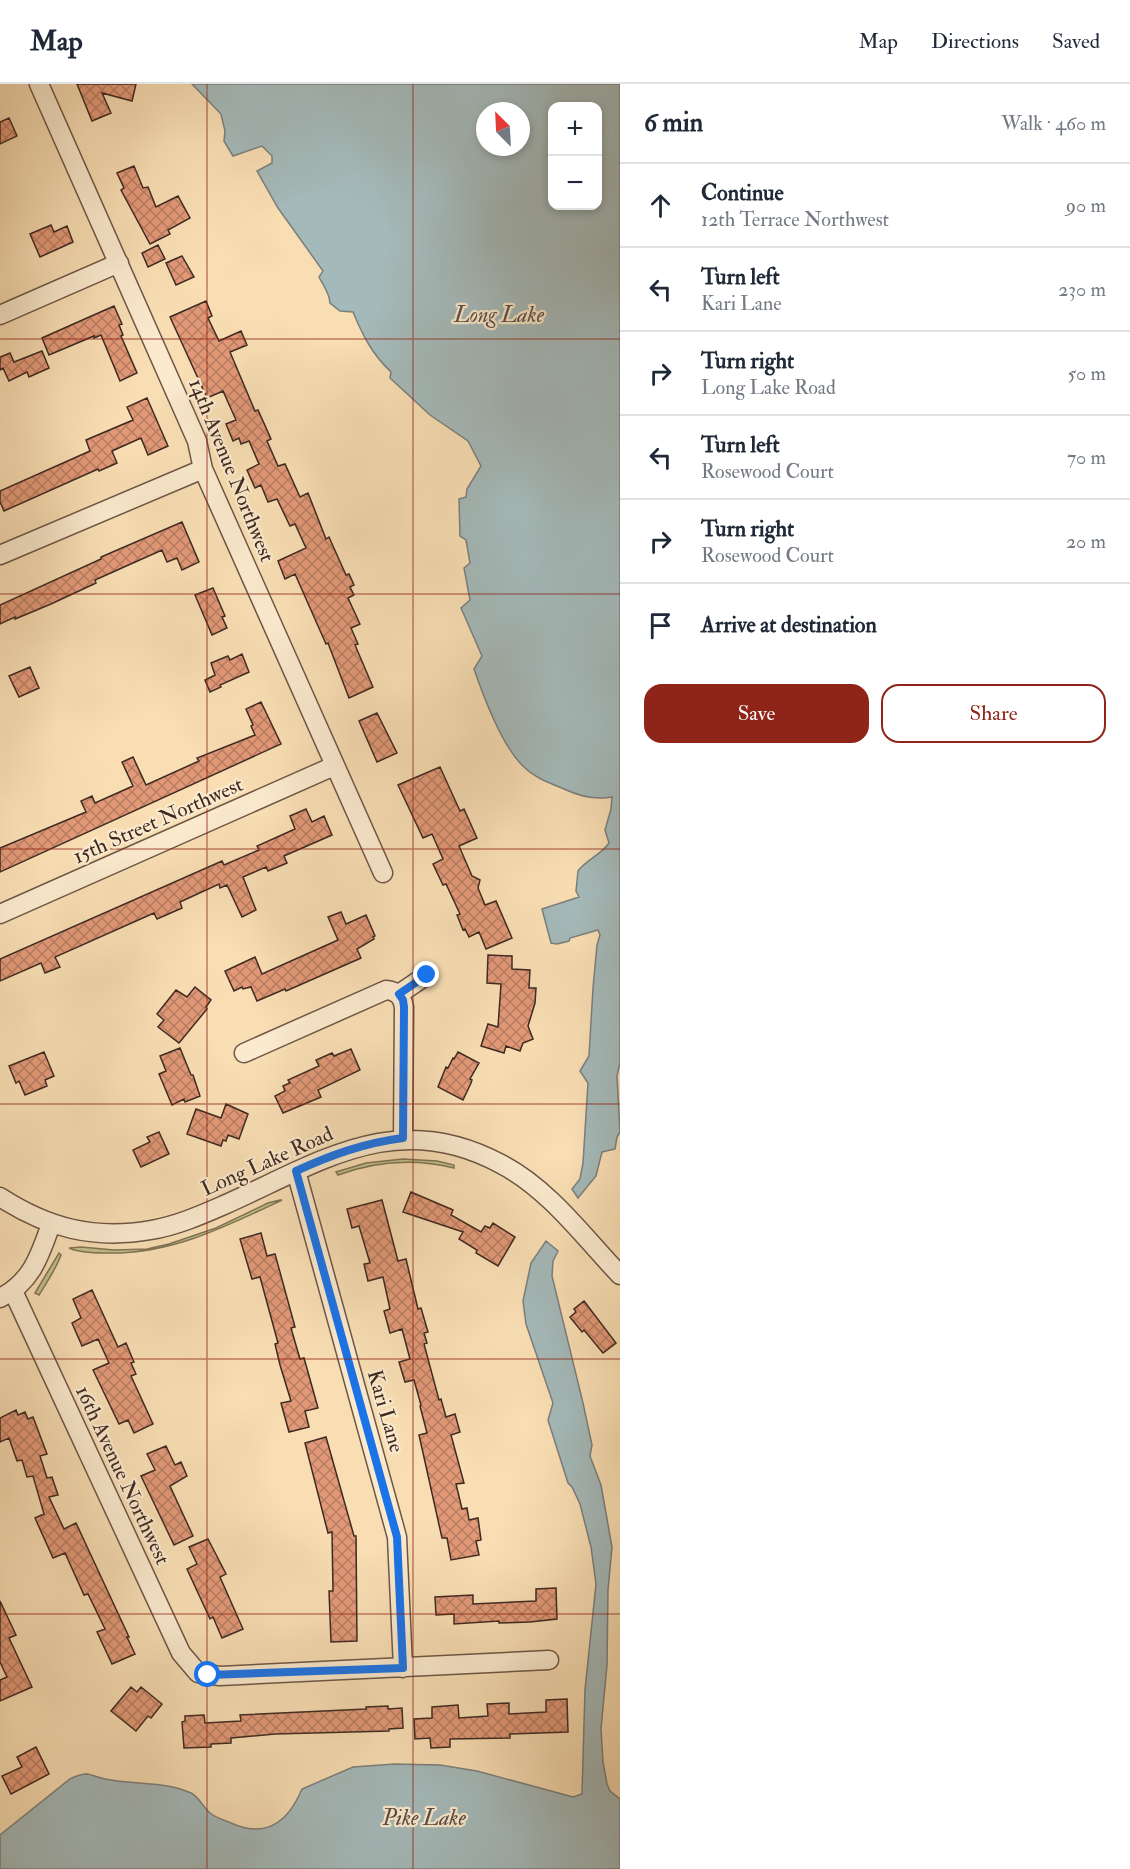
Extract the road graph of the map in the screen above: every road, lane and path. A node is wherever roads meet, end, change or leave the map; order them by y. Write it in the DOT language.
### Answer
graph roads {
  1 [pos="39,84"];
  2 [pos="118,263"];
  3 [pos="0,315"];
  4 [pos="203,469"];
  5 [pos="0,555"];
  6 [pos="334,766"];
  7 [pos="383,873"];
  8 [pos="0,914"];
  9 [pos="427,975"];
  10 [pos="399,994"];
  11 [pos="244,1053"];
  12 [pos="403,1138"];
  13 [pos="296,1171"];
  14 [pos="0,1197"];
  15 [pos="51,1224"];
  16 [pos="620,1274"];
  17 [pos="7,1294"];
  18 [pos="549,1660"];
  19 [pos="403,1668"];
  1 -- 2 [label="street, 14th Avenue Northwest"];
  2 -- 3 [label="street"];
  2 -- 4 [label="street, 14th Avenue Northwest"];
  4 -- 5 [label="street"];
  4 -- 6 [label="street, 14th Avenue Northwest"];
  6 -- 7 [label="street, 14th Avenue Northwest"];
  6 -- 8 [label="street, 15th Street Northwest"];
  9 -- 10 [label="street"];
  10 -- 11 [label="street"];
  10 -- 12 [label="street"];
  12 -- 13 [label="street, Long Lake Road"];
  12 -- 16 [label="street, Long Lake Road"];
  13 -- 15 [label="street, Long Lake Road"];
  13 -- 19 [label="street, Kari Lane"];
  14 -- 15 [label="street, Long Lake Road"];
  15 -- 17 [label="street"];
  17 -- 19 [label="street, 16th Avenue Northwest"];
  18 -- 19 [label="street"];
}
